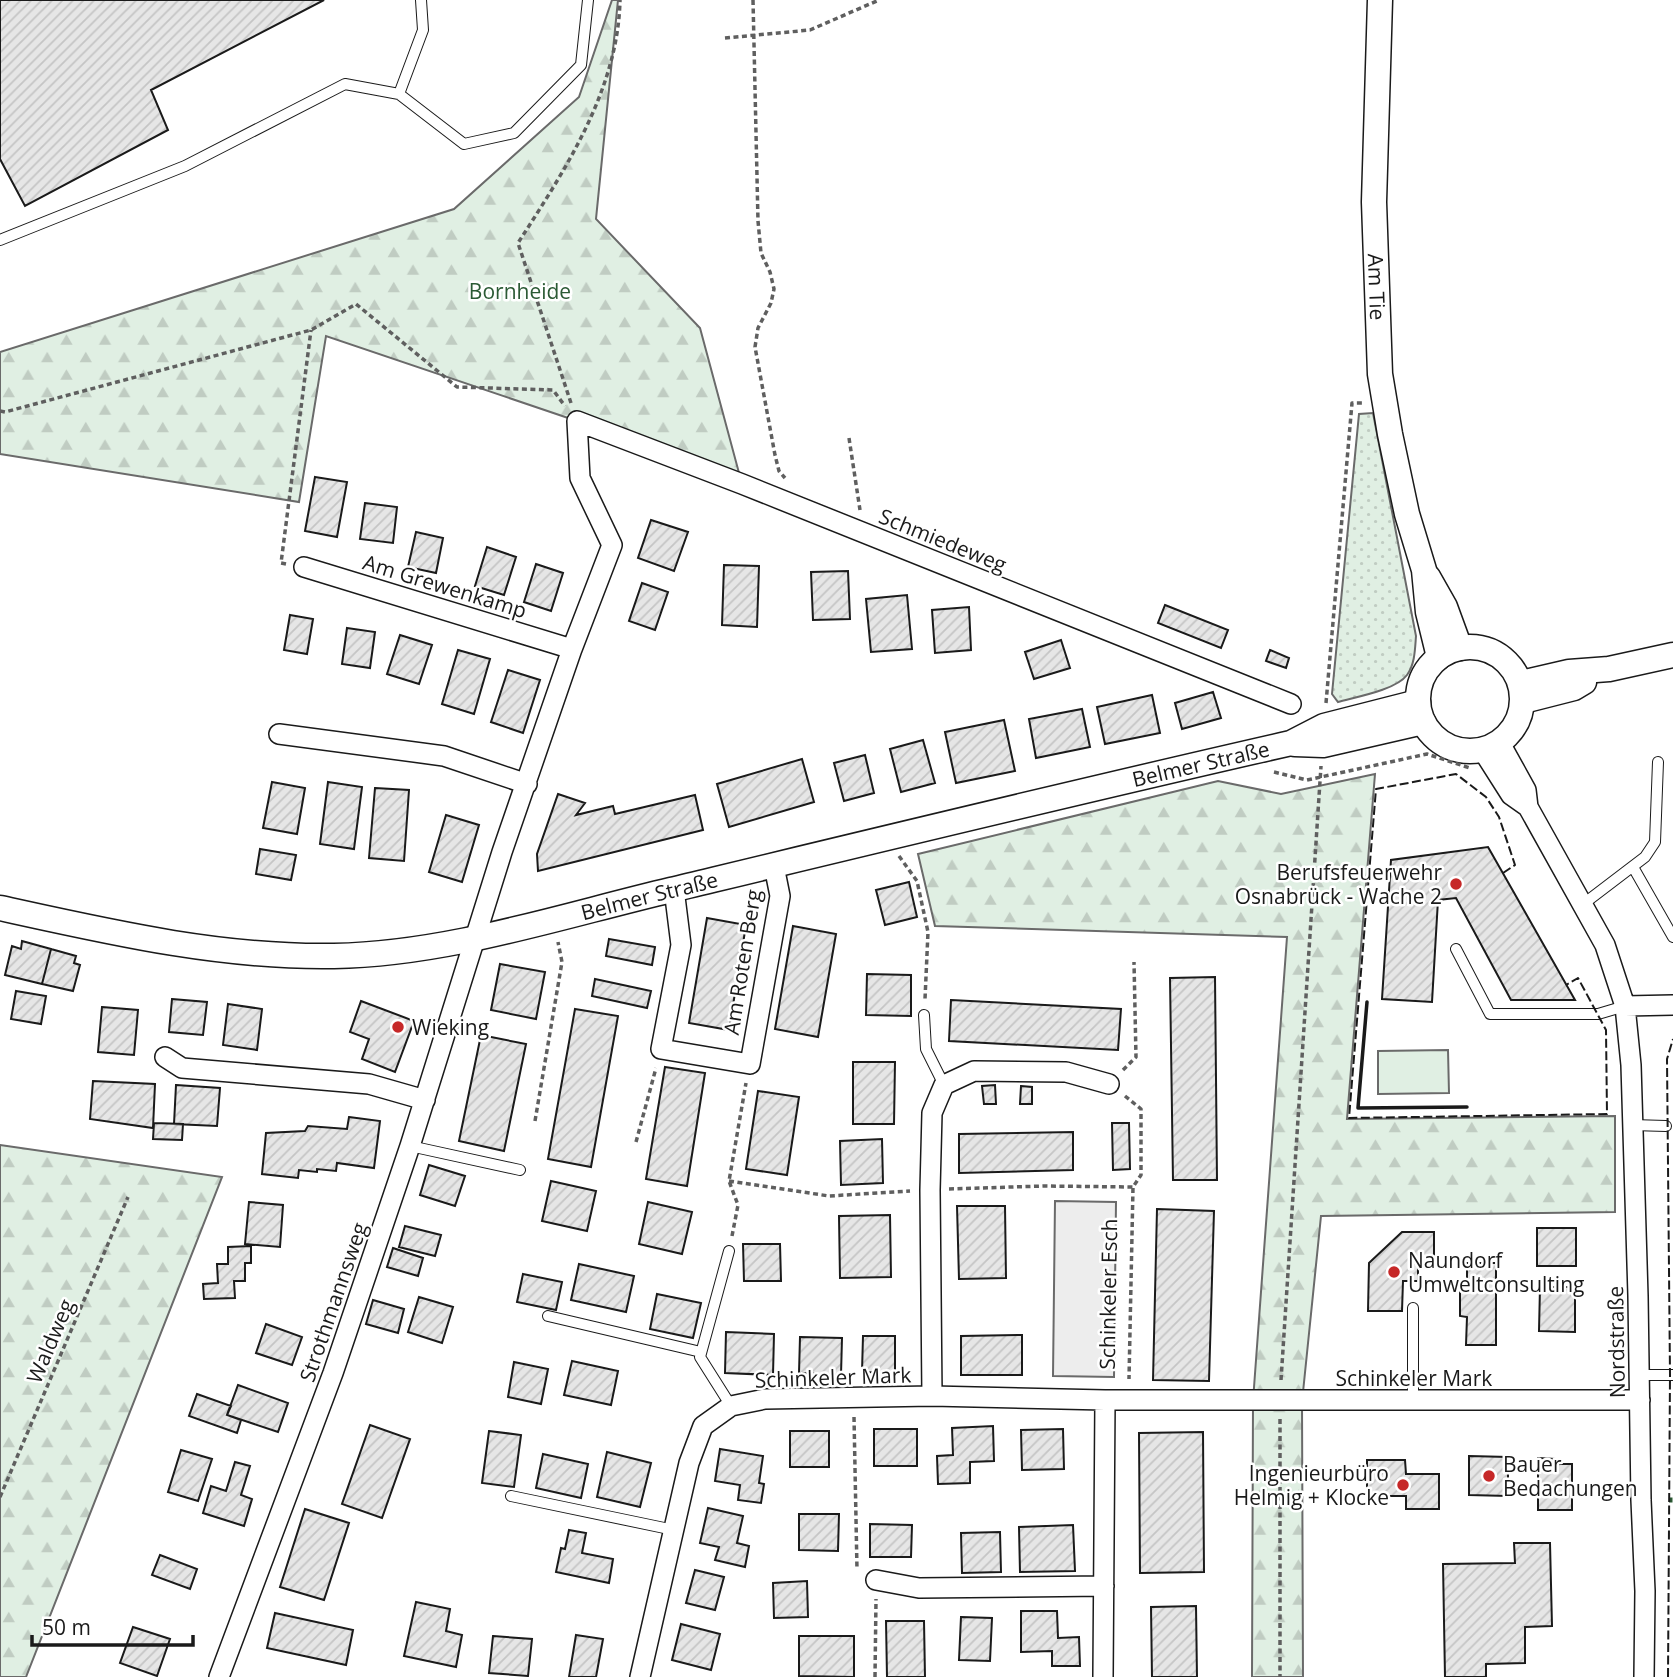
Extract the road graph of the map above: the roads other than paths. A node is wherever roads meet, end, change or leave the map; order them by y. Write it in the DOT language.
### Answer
graph roads {
  1 [pos="421,0"];
  2 [pos="588,0"];
  3 [pos="1380,0"];
  4 [pos="399,94"];
  5 [pos="0,240"];
  6 [pos="304,567"];
  7 [pos="572,649"];
  8 [pos="1450,652"];
  9 [pos="1673,654"];
  10 [pos="1522,692"];
  11 [pos="1292,704"];
  12 [pos="1421,712"];
  13 [pos="279,734"];
  14 [pos="1291,743"];
  15 [pos="1484,754"];
  16 [pos="1658,762"];
  17 [pos="527,784"];
  18 [pos="774,866"];
  19 [pos="1633,867"];
  20 [pos="674,889"];
  21 [pos="1582,905"];
  22 [pos="0,908"];
  23 [pos="477,937"];
  24 [pos="1673,937"];
  25 [pos="1456,949"];
  26 [pos="1673,1005"];
  27 [pos="1625,1006"];
  28 [pos="925,1015"];
  29 [pos="165,1057"];
  30 [pos="1109,1084"];
  31 [pos="944,1085"];
  32 [pos="425,1100"];
  33 [pos="1632,1125"];
  34 [pos="1666,1126"];
  35 [pos="411,1146"];
  36 [pos="520,1170"];
  37 [pos="729,1251"];
  38 [pos="1413,1308"];
  39 [pos="548,1316"];
  40 [pos="701,1352"];
  41 [pos="1640,1375"];
  42 [pos="1673,1375"];
  43 [pos="932,1396"];
  44 [pos="1105,1400"];
  45 [pos="1413,1400"];
  46 [pos="1640,1400"];
  47 [pos="731,1406"];
  48 [pos="511,1496"];
  49 [pos="674,1530"];
  50 [pos="876,1580"];
  51 [pos="1104,1586"];
  52 [pos="219,1677"];
  53 [pos="640,1677"];
  54 [pos="1104,1677"];
  55 [pos="1644,1677"];
  1 -- 4 [label="lane"];
  2 -- 4 [label="lane"];
  3 -- 8 [label="street, Am Tie"];
  4 -- 5 [label="lane"];
  6 -- 7 [label="street, Am Grewenkamp"];
  7 -- 11 [label="street, Schmiedeweg"];
  7 -- 17 [label="street"];
  8 -- 10 [label="street"];
  8 -- 12 [label="street"];
  9 -- 10 [label="street"];
  10 -- 15 [label="street"];
  12 -- 14 [label="street, Belmer Straße"];
  12 -- 14 [label="street, Belmer Straße"];
  12 -- 15 [label="street"];
  13 -- 17 [label="street"];
  14 -- 18 [label="street, Belmer Straße"];
  15 -- 21 [label="street, Nordstraße"];
  16 -- 19 [label="lane"];
  17 -- 23 [label="street"];
  18 -- 20 [label="street, Belmer Straße"];
  18 -- 20 [label="street, Am Roten Berg"];
  19 -- 21 [label="lane"];
  19 -- 24 [label="lane"];
  20 -- 23 [label="street, Belmer Straße"];
  21 -- 27 [label="street, Nordstraße"];
  22 -- 23 [label="street, Belmer Straße"];
  23 -- 32 [label="street, Strothmannsweg"];
  25 -- 27 [label="lane"];
  26 -- 27 [label="street"];
  27 -- 33 [label="street, Nordstraße"];
  28 -- 31 [label="lane"];
  29 -- 32 [label="street"];
  30 -- 31 [label="street"];
  31 -- 43 [label="street"];
  32 -- 35 [label="street, Strothmannsweg"];
  33 -- 34 [label="lane"];
  33 -- 41 [label="street, Nordstraße"];
  35 -- 36 [label="lane"];
  35 -- 52 [label="street, Strothmannsweg"];
  37 -- 40 [label="lane"];
  38 -- 45 [label="lane"];
  39 -- 40 [label="lane"];
  40 -- 47 [label="lane"];
  41 -- 42 [label="lane"];
  41 -- 46 [label="street, Nordstraße"];
  43 -- 44 [label="street, Schinkeler Mark"];
  43 -- 47 [label="street, Schinkeler Mark"];
  44 -- 45 [label="street, Schinkeler Mark"];
  44 -- 51 [label="street"];
  45 -- 46 [label="street, Schinkeler Mark"];
  46 -- 55 [label="street, Nordstraße"];
  47 -- 49 [label="street, Schinkeler Mark"];
  48 -- 49 [label="lane"];
  49 -- 53 [label="street, Schinkeler Mark"];
  50 -- 51 [label="street"];
  51 -- 54 [label="street"];
}
